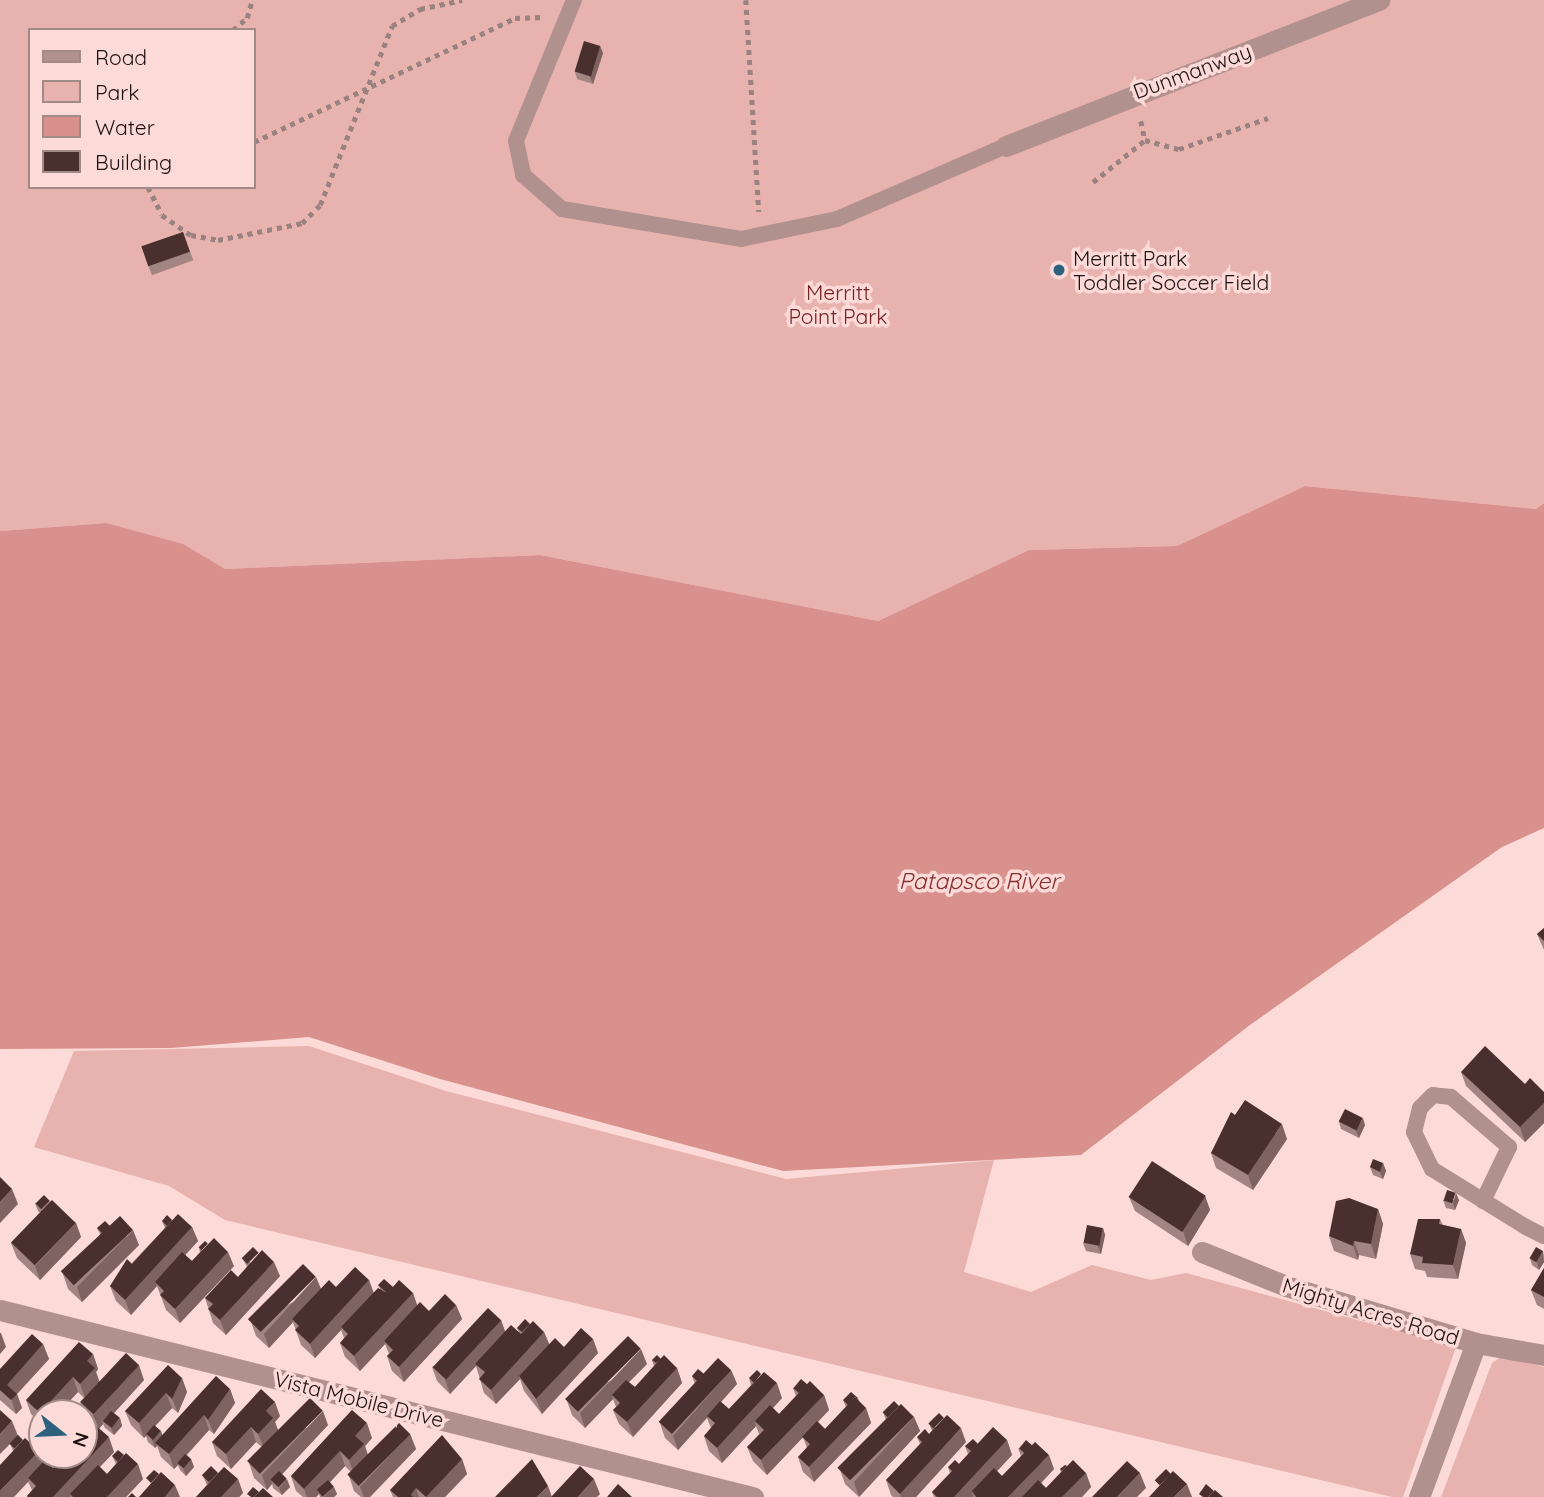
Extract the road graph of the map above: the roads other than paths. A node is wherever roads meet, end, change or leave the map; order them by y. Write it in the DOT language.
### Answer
graph roads {
  1 [pos="574,0"];
  2 [pos="1380,0"];
  3 [pos="1006,146"];
  4 [pos="1483,1201"];
  5 [pos="1544,1236"];
  6 [pos="1202,1252"];
  7 [pos="0,1310"];
  8 [pos="1476,1343"];
  9 [pos="1544,1354"];
  10 [pos="715,1493"];
  11 [pos="753,1497"];
  12 [pos="1419,1497"];
  1 -- 3 [label="lane"];
  2 -- 3 [label="street, Dunmanway"];
  4 -- 4 [label="lane"];
  4 -- 5 [label="lane"];
  6 -- 8 [label="street, Mighty Acres Road"];
  7 -- 10 [label="street, Vista Mobile Drive"];
  8 -- 9 [label="street, Mighty Acres Road"];
  8 -- 12 [label="street"];
  10 -- 11 [label="street, Vista Mobile Drive"];
}
